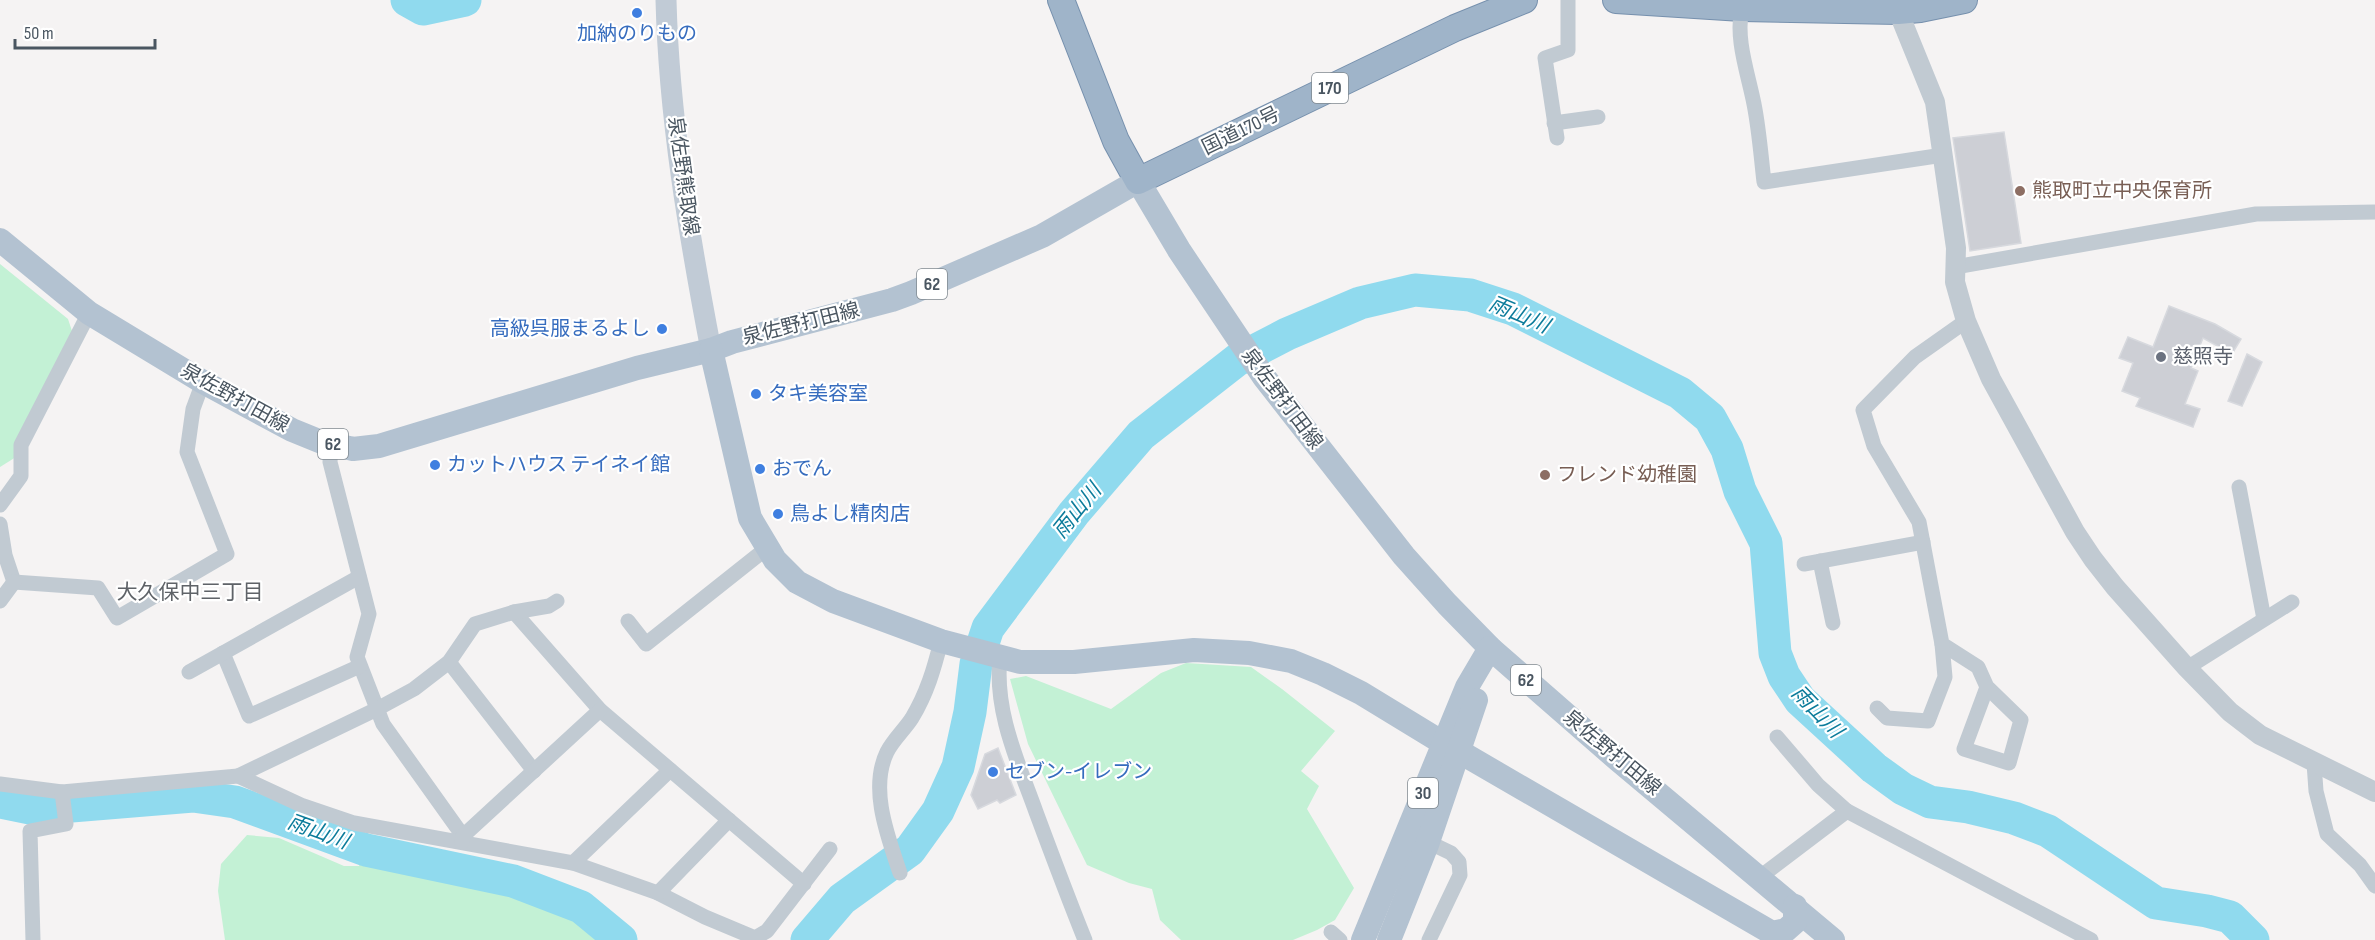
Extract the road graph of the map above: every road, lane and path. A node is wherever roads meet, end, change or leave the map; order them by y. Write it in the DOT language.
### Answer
graph roads {
  1 [pos="666,0"];
  2 [pos="1061,0"];
  3 [pos="1524,0"];
  4 [pos="1568,0"];
  5 [pos="1616,0"];
  6 [pos="1964,0"];
  7 [pos="1742,8"];
  8 [pos="1898,11"];
  9 [pos="1598,117"];
  10 [pos="1943,155"];
  11 [pos="1138,181"];
  12 [pos="2375,212"];
  13 [pos="0,240"];
  14 [pos="1954,267"];
  15 [pos="89,313"];
  16 [pos="1966,321"];
  17 [pos="711,350"];
  18 [pos="203,382"];
  19 [pos="331,444"];
  20 [pos="2239,487"];
  21 [pos="0,505"];
  22 [pos="0,524"];
  23 [pos="1923,542"];
  24 [pos="767,548"];
  25 [pos="1820,561"];
  26 [pos="1803,564"];
  27 [pos="359,577"];
  28 [pos="14,582"];
  29 [pos="0,601"];
  30 [pos="557,601"];
  31 [pos="2292,602"];
  32 [pos="513,612"];
  33 [pos="2264,619"];
  34 [pos="628,621"];
  35 [pos="1833,623"];
  36 [pos="952,644"];
  37 [pos="1942,644"];
  38 [pos="1490,648"];
  39 [pos="223,653"];
  40 [pos="994,656"];
  41 [pos="449,662"];
  42 [pos="360,666"];
  43 [pos="2187,668"];
  44 [pos="189,672"];
  45 [pos="1987,687"];
  46 [pos="1877,708"];
  47 [pos="377,710"];
  48 [pos="600,710"];
  49 [pos="1778,737"];
  50 [pos="1452,747"];
  51 [pos="2314,763"];
  52 [pos="670,770"];
  53 [pos="534,771"];
  54 [pos="238,776"];
  55 [pos="0,784"];
  56 [pos="62,792"];
  57 [pos="2375,792"];
  58 [pos="1847,811"];
  59 [pos="729,820"];
  60 [pos="463,839"];
  61 [pos="1428,842"];
  62 [pos="830,849"];
  63 [pos="573,863"];
  64 [pos="900,873"];
  65 [pos="1760,877"];
  66 [pos="804,884"];
  67 [pos="2375,886"];
  68 [pos="658,893"];
  69 [pos="1795,906"];
  70 [pos="1779,936"];
  71 [pos="33,940"];
  72 [pos="1085,940"];
  73 [pos="1363,940"];
  74 [pos="1389,940"];
  75 [pos="1429,940"];
  76 [pos="1833,940"];
  77 [pos="2091,940"];
  1 -- 17 [label="main road, 泉佐野熊取線"];
  2 -- 11 [label="highway"];
  3 -- 11 [label="highway, 国道170号 / 170"];
  4 -- 9 [label="street"];
  5 -- 7 [label="highway"];
  6 -- 8 [label="highway"];
  7 -- 8 [label="highway"];
  7 -- 10 [label="street"];
  8 -- 10 [label="street"];
  10 -- 14 [label="street"];
  11 -- 17 [label="main road, 泉佐野打田線 / 62"];
  11 -- 38 [label="main road, 泉佐野打田線 / 62"];
  12 -- 14 [label="street"];
  13 -- 15 [label="main road, 泉佐野打田線 / 62"];
  14 -- 16 [label="street"];
  15 -- 18 [label="main road, 泉佐野打田線 / 62"];
  15 -- 21 [label="street"];
  16 -- 23 [label="street"];
  16 -- 43 [label="street"];
  17 -- 19 [label="main road, 泉佐野打田線 / 62"];
  17 -- 24 [label="main road"];
  18 -- 19 [label="main road, 泉佐野打田線 / 62"];
  18 -- 28 [label="street"];
  19 -- 27 [label="street"];
  20 -- 33 [label="street"];
  22 -- 28 [label="street"];
  23 -- 25 [label="street"];
  23 -- 37 [label="street"];
  24 -- 34 [label="street"];
  24 -- 36 [label="main road"];
  25 -- 26 [label="street"];
  25 -- 35 [label="street"];
  27 -- 39 [label="street"];
  27 -- 42 [label="street"];
  28 -- 29 [label="street"];
  30 -- 32 [label="street"];
  31 -- 33 [label="street"];
  32 -- 41 [label="street"];
  32 -- 48 [label="street"];
  33 -- 43 [label="street"];
  36 -- 40 [label="main road"];
  36 -- 64 [label="street"];
  37 -- 45 [label="street"];
  37 -- 46 [label="street"];
  38 -- 50 [label="main road, 30"];
  38 -- 65 [label="main road, 泉佐野打田線 / 62"];
  39 -- 42 [label="street"];
  39 -- 44 [label="street"];
  40 -- 50 [label="main road"];
  40 -- 72 [label="street"];
  41 -- 47 [label="street"];
  41 -- 53 [label="street"];
  42 -- 47 [label="street"];
  43 -- 51 [label="street"];
  45 -- 45 [label="street"];
  47 -- 54 [label="street"];
  47 -- 60 [label="street"];
  48 -- 52 [label="street"];
  48 -- 53 [label="street"];
  49 -- 58 [label="street"];
  50 -- 61 [label="main road, 30"];
  50 -- 70 [label="main road"];
  50 -- 73 [label="main road, 30"];
  51 -- 57 [label="street"];
  51 -- 67 [label="street"];
  52 -- 59 [label="street"];
  52 -- 63 [label="street"];
  53 -- 60 [label="street"];
  54 -- 56 [label="street"];
  54 -- 60 [label="street"];
  55 -- 56 [label="street"];
  56 -- 71 [label="street"];
  58 -- 65 [label="street"];
  58 -- 77 [label="street"];
  59 -- 66 [label="street"];
  59 -- 68 [label="street"];
  60 -- 63 [label="street"];
  61 -- 74 [label="main road, 30"];
  61 -- 75 [label="street"];
  62 -- 66 [label="street"];
  63 -- 68 [label="street"];
  65 -- 69 [label="main road, 泉佐野打田線 / 62"];
  66 -- 68 [label="street"];
  69 -- 70 [label="main road"];
  69 -- 76 [label="main road, 泉佐野打田線 / 62"];
}
